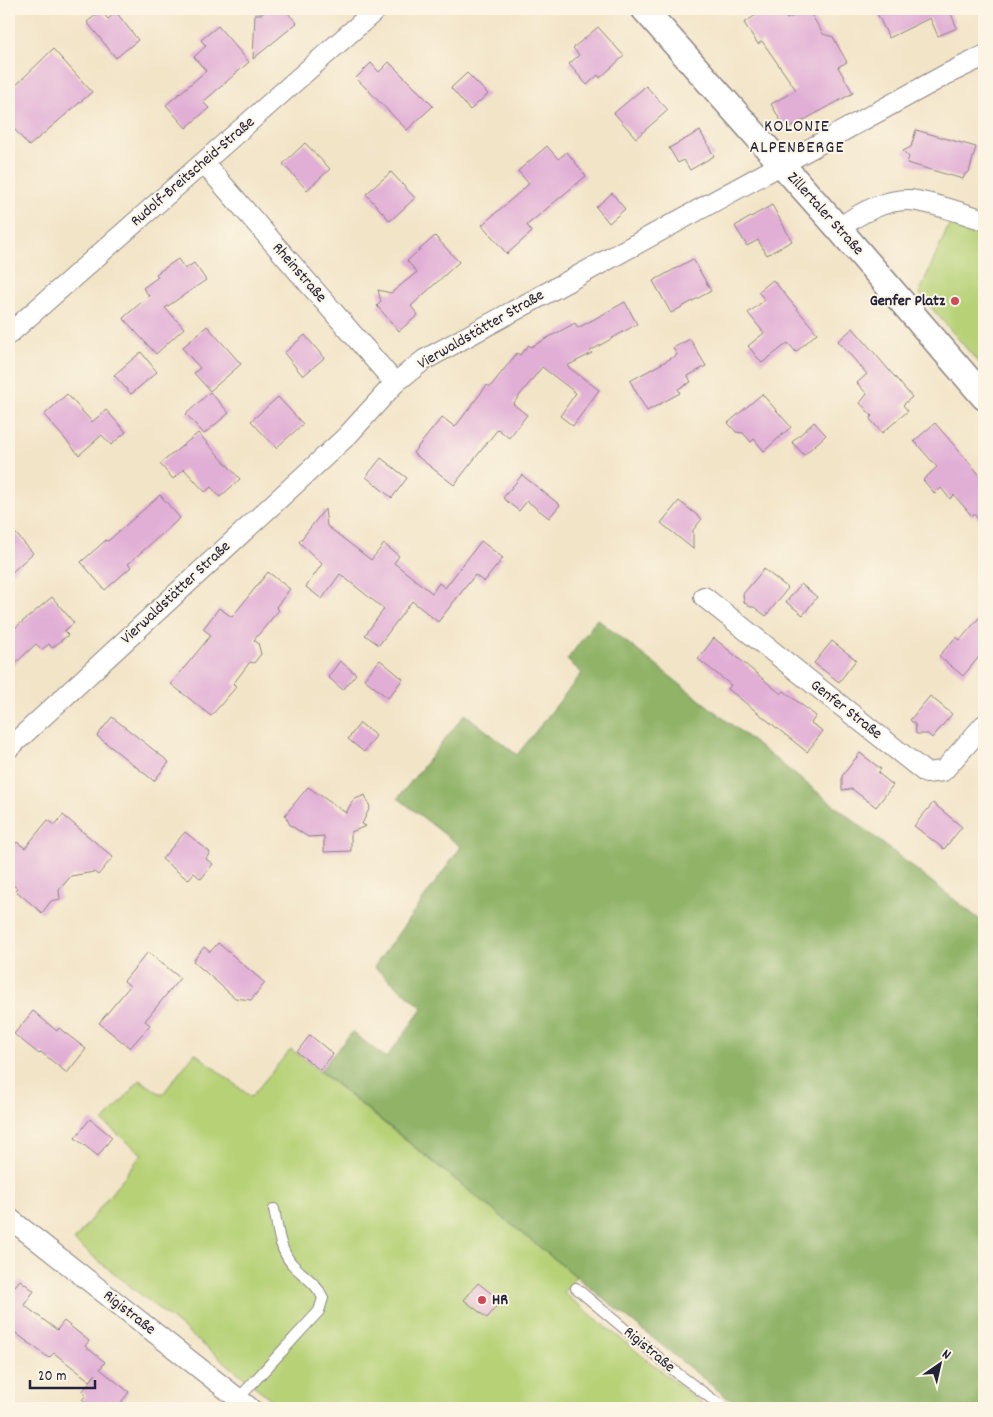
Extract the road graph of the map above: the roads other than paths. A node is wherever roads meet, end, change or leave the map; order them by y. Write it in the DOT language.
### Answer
graph roads {
  1 [pos="377,9"];
  2 [pos="644,9"];
  3 [pos="984,56"];
  4 [pos="204,163"];
  5 [pos="782,165"];
  6 [pos="984,220"];
  7 [pos="839,229"];
  8 [pos="9,334"];
  9 [pos="395,383"];
  10 [pos="984,397"];
  11 [pos="704,597"];
  12 [pos="984,725"];
  13 [pos="9,748"];
  14 [pos="274,1210"];
  15 [pos="9,1218"];
  16 [pos="576,1288"];
  17 [pos="244,1403"];
  18 [pos="724,1408"];
  1 -- 4 [label="street, Rudolf-Breitscheid-Straße"];
  2 -- 5 [label="street, Zillertaler Straße"];
  3 -- 5 [label="street, Vierwaldstätter Straße"];
  4 -- 8 [label="street, Rudolf-Breitscheid-Straße"];
  4 -- 9 [label="street, Rheinstraße"];
  5 -- 7 [label="street, Zillertaler Straße"];
  5 -- 9 [label="street, Vierwaldstätter Straße"];
  6 -- 7 [label="street"];
  7 -- 10 [label="street, Zillertaler Straße"];
  9 -- 13 [label="street, Vierwaldstätter Straße"];
  11 -- 12 [label="street, Genfer Straße"];
  14 -- 17 [label="lane"];
  15 -- 17 [label="street, Rigistraße"];
  16 -- 18 [label="lane, Rigistraße"];
}
